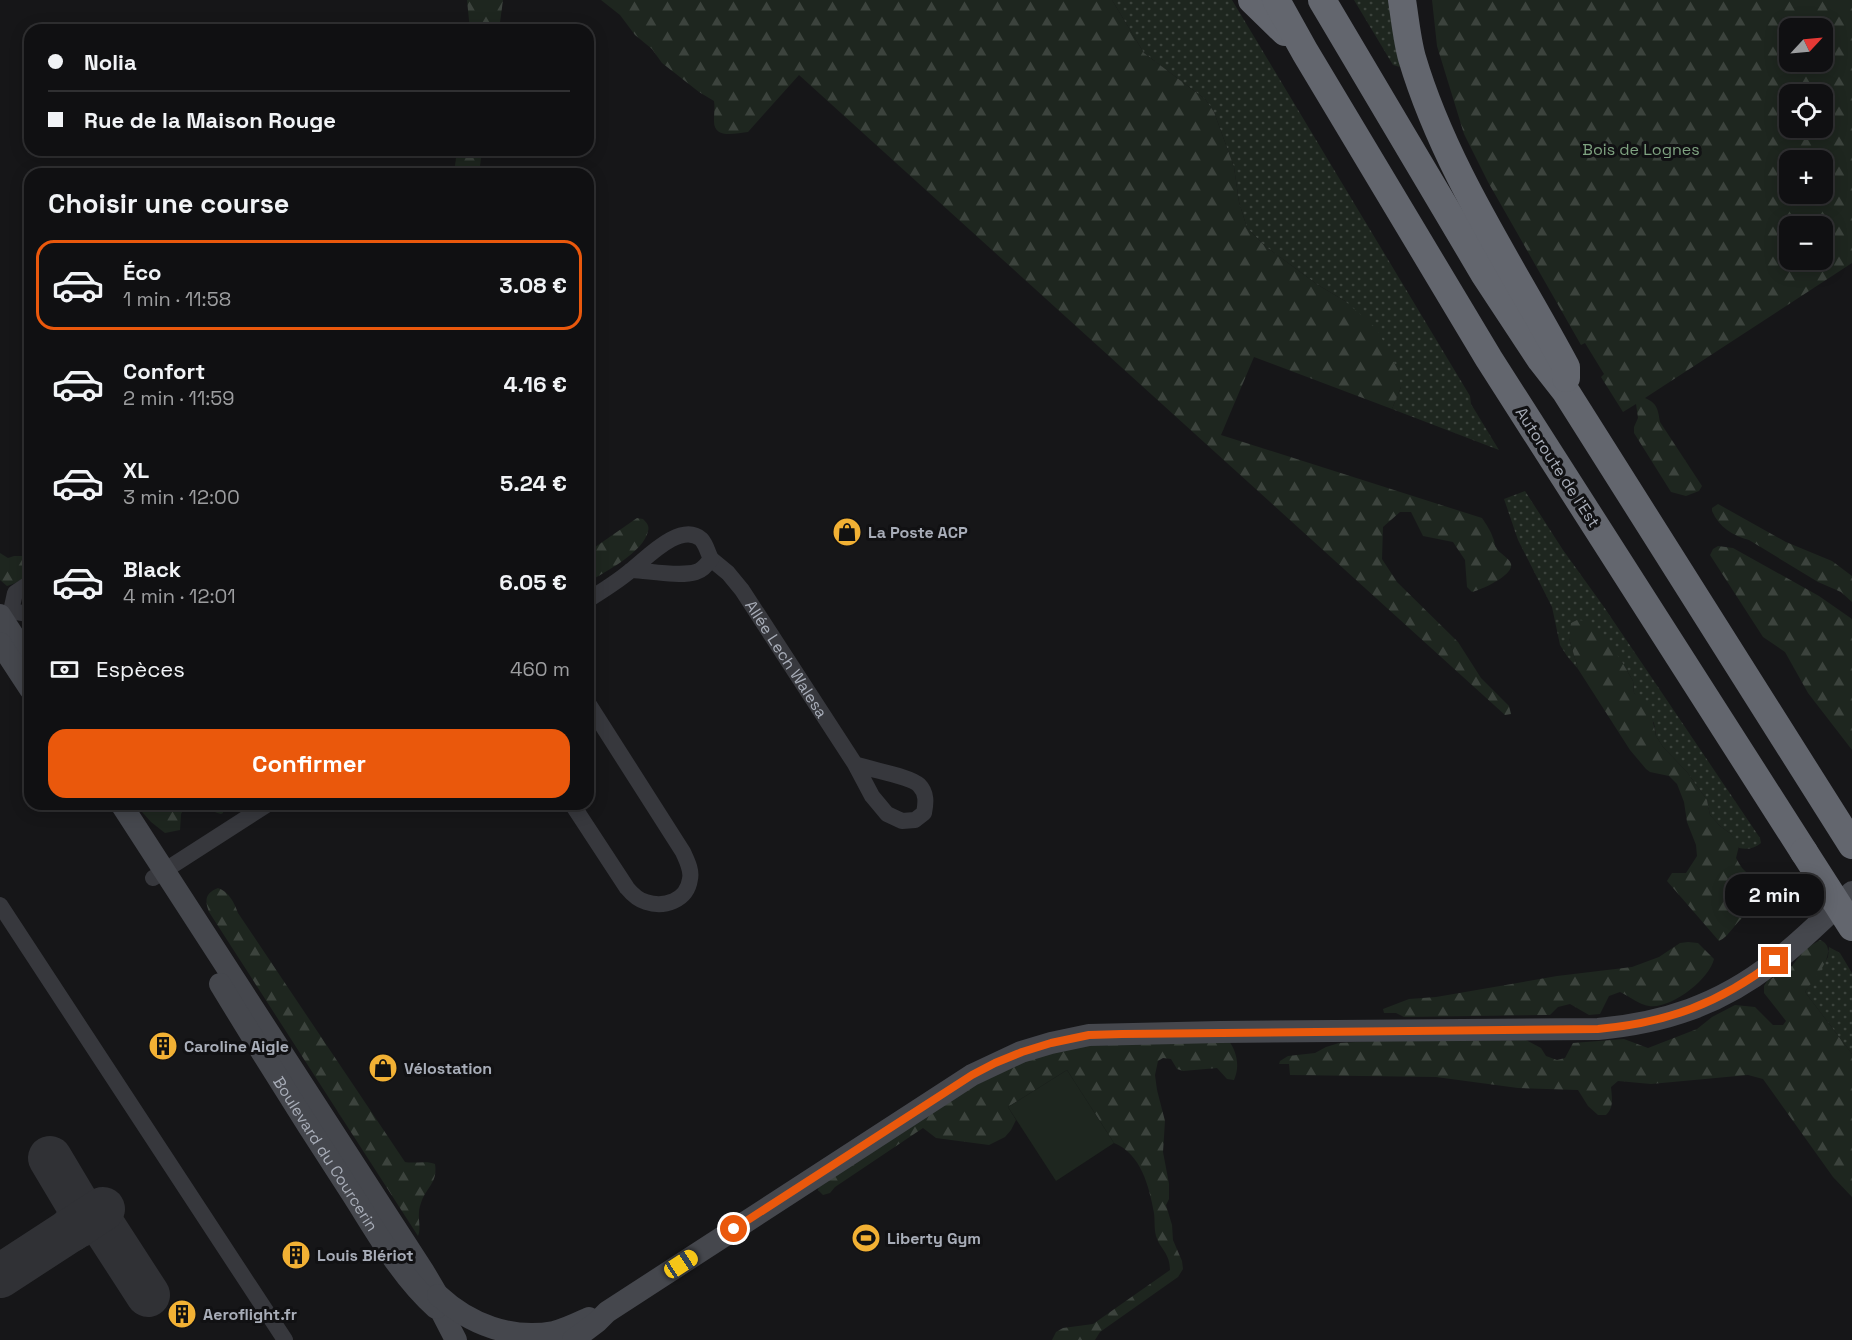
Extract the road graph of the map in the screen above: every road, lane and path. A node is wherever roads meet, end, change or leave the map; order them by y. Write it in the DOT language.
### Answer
graph roads {
  1 [pos="1252,0"];
  2 [pos="1276,0"];
  3 [pos="1322,0"];
  4 [pos="1402,0"];
  5 [pos="1305,52"];
  6 [pos="1566,392"];
  7 [pos="711,560"];
  8 [pos="632,570"];
  9 [pos="24,587"];
  10 [pos="594,596"];
  11 [pos="24,614"];
  12 [pos="3,616"];
  13 [pos="0,643"];
  14 [pos="24,652"];
  15 [pos="24,680"];
  16 [pos="594,712"];
  17 [pos="855,764"];
  18 [pos="110,810"];
  19 [pos="124,810"];
  20 [pos="259,810"];
  21 [pos="576,810"];
  22 [pos="1847,837"];
  23 [pos="158,874"];
  24 [pos="1852,892"];
  25 [pos="0,904"];
  26 [pos="1852,927"];
  27 [pos="439,1303"];
  28 [pos="607,1312"];
  29 [pos="517,1337"];
  30 [pos="285,1340"];
  31 [pos="456,1340"];
  32 [pos="573,1340"];
  1 -- 5 [label="highway"];
  2 -- 5 [label="highway, Autoroute de l’Est"];
  3 -- 6 [label="highway"];
  4 -- 6 [label="highway"];
  5 -- 26 [label="highway, Autoroute de l’Est, bridge"];
  6 -- 22 [label="highway"];
  7 -- 8 [label="street"];
  7 -- 8 [label="street, Allée Lech Walesa"];
  7 -- 17 [label="street, Allée Lech Walesa"];
  8 -- 10 [label="street, Allée Lech Walesa"];
  9 -- 12 [label="street"];
  11 -- 12 [label="street"];
  12 -- 14 [label="street"];
  13 -- 15 [label="street"];
  16 -- 21 [label="street"];
  18 -- 23 [label="street, Boulevard du Courcerin"];
  19 -- 23 [label="street, Boulevard du Courcerin"];
  20 -- 23 [label="street"];
  23 -- 27 [label="street, Boulevard du Courcerin"];
  24 -- 28 [label="street"];
  25 -- 30 [label="street"];
  27 -- 29 [label="street"];
  27 -- 31 [label="street, Boulevard du Courcerin"];
  28 -- 29 [label="street"];
  28 -- 32 [label="street"];
}
